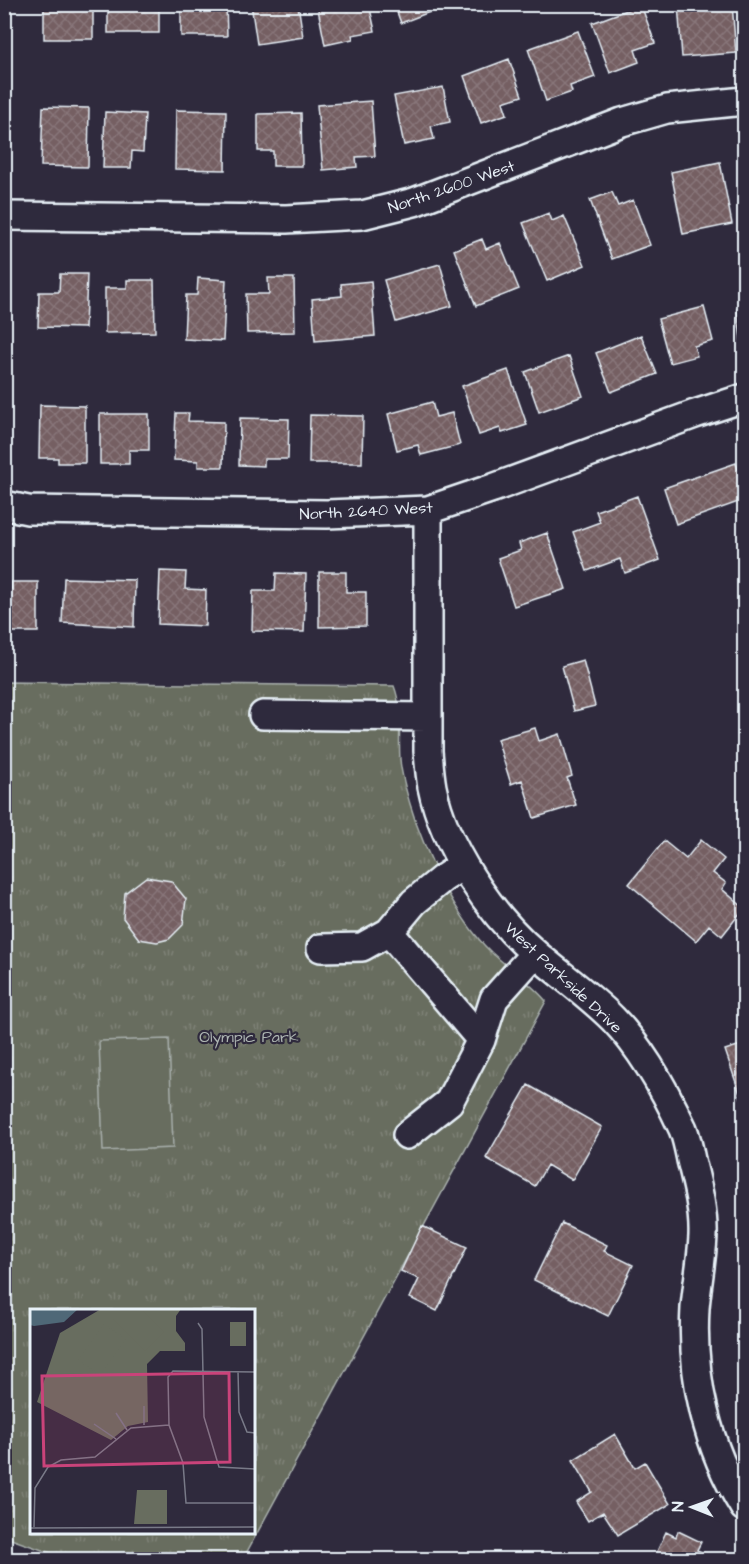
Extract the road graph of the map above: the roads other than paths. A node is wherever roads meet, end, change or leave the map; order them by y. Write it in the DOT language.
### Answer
graph roads {
  1 [pos="744,101"];
  2 [pos="4,216"];
  3 [pos="744,398"];
  4 [pos="4,505"];
  5 [pos="428,510"];
  6 [pos="262,715"];
  7 [pos="427,717"];
  8 [pos="464,865"];
  9 [pos="389,932"];
  10 [pos="321,948"];
  11 [pos="535,953"];
  12 [pos="481,1040"];
  13 [pos="407,1135"];
  14 [pos="744,1507"];
  1 -- 2 [label="street, North 2600 West"];
  3 -- 5 [label="street, North 2640 West"];
  4 -- 5 [label="street, North 2640 West"];
  5 -- 7 [label="street, West Parkside Drive"];
  6 -- 7 [label="street"];
  7 -- 8 [label="street, West Parkside Drive"];
  8 -- 9 [label="street"];
  8 -- 11 [label="street, West Parkside Drive"];
  9 -- 10 [label="street"];
  9 -- 12 [label="street"];
  11 -- 12 [label="street"];
  11 -- 14 [label="street, West Parkside Drive"];
  12 -- 13 [label="street"];
}
